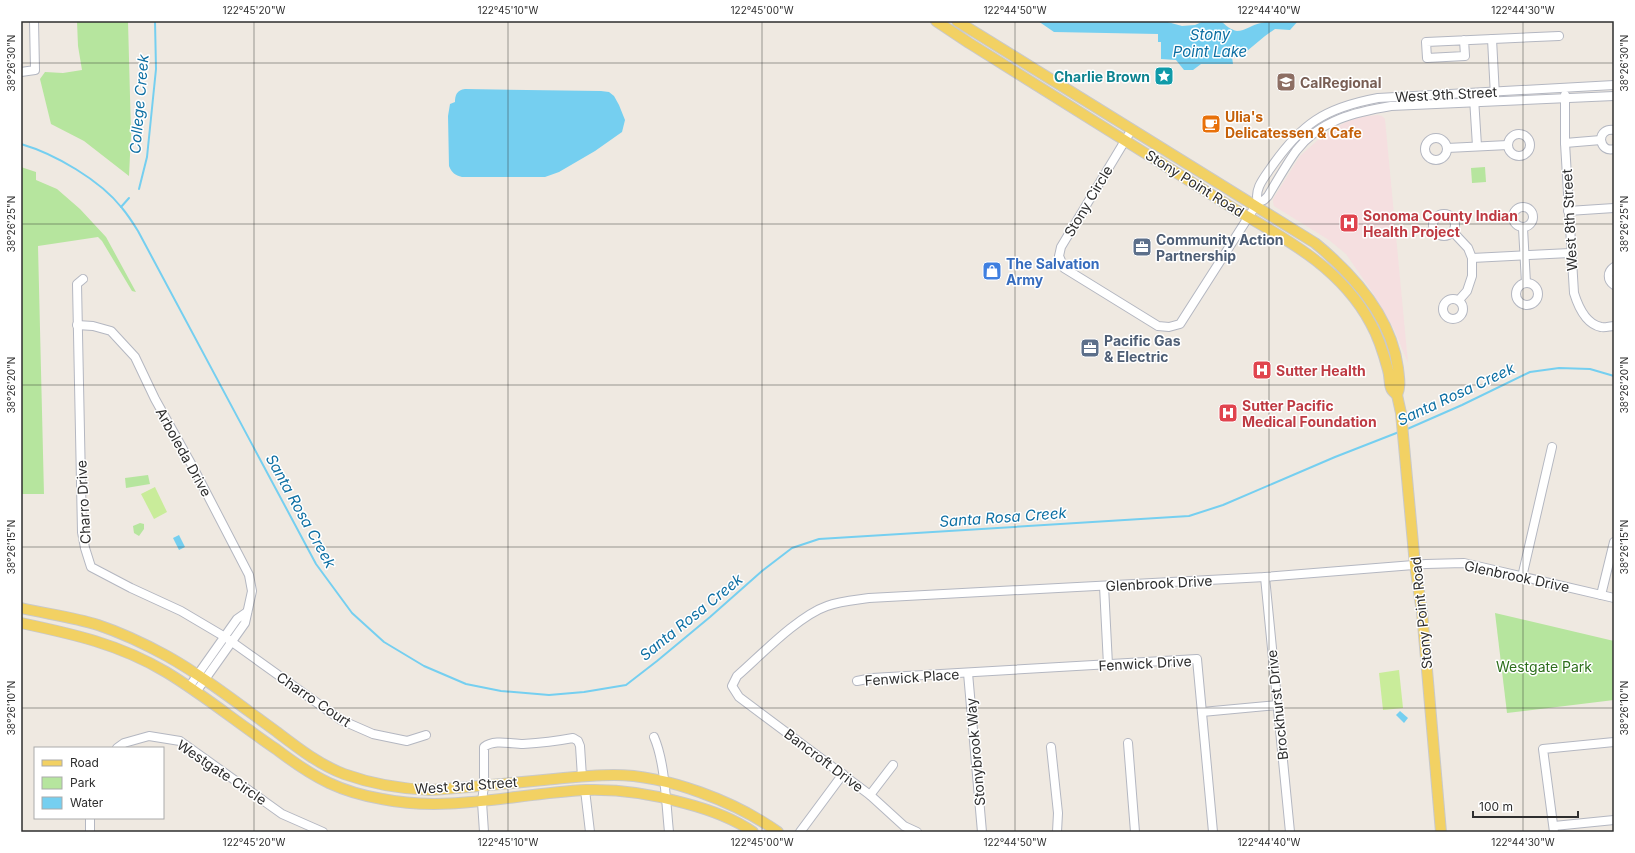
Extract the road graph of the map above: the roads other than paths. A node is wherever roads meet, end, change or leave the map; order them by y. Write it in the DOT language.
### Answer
graph roads {
  1 [pos="34,21"];
  2 [pos="936,21"];
  3 [pos="958,21"];
  4 [pos="1559,36"];
  5 [pos="1492,39"];
  6 [pos="1464,40"];
  7 [pos="21,72"];
  8 [pos="1614,86"];
  9 [pos="1565,88"];
  10 [pos="1495,92"];
  11 [pos="1474,93"];
  12 [pos="1614,96"];
  13 [pos="1565,99"];
  14 [pos="1495,101"];
  15 [pos="1475,102"];
  16 [pos="1132,129"];
  17 [pos="1614,130"];
  18 [pos="1126,140"];
  19 [pos="1601,140"];
  20 [pos="1565,142"];
  21 [pos="1508,145"];
  22 [pos="1477,146"];
  23 [pos="1447,148"];
  24 [pos="1614,149"];
  25 [pos="1257,204"];
  26 [pos="1614,208"];
  27 [pos="1568,211"];
  28 [pos="1249,217"];
  29 [pos="1523,228"];
  30 [pos="1452,232"];
  31 [pos="1570,253"];
  32 [pos="1525,256"];
  33 [pos="1472,258"];
  34 [pos="1614,267"];
  35 [pos="83,279"];
  36 [pos="1526,283"];
  37 [pos="1614,285"];
  38 [pos="1459,300"];
  39 [pos="77,325"];
  40 [pos="1614,326"];
  41 [pos="1397,395"];
  42 [pos="1552,447"];
  43 [pos="1614,542"];
  44 [pos="1415,565"];
  45 [pos="1265,577"];
  46 [pos="1522,577"];
  47 [pos="1104,586"];
  48 [pos="1601,595"];
  49 [pos="1614,598"];
  50 [pos="21,608"];
  51 [pos="21,623"];
  52 [pos="228,639"];
  53 [pos="1108,665"];
  54 [pos="968,673"];
  55 [pos="201,677"];
  56 [pos="857,681"];
  57 [pos="732,686"];
  58 [pos="192,689"];
  59 [pos="1277,705"];
  60 [pos="1202,712"];
  61 [pos="426,735"];
  62 [pos="654,737"];
  63 [pos="1614,742"];
  64 [pos="1128,743"];
  65 [pos="118,747"];
  66 [pos="1051,747"];
  67 [pos="893,765"];
  68 [pos="843,774"];
  69 [pos="582,777"];
  70 [pos="663,782"];
  71 [pos="484,785"];
  72 [pos="585,790"];
  73 [pos="870,796"];
  74 [pos="665,798"];
  75 [pos="482,802"];
  76 [pos="90,819"];
  77 [pos="1614,820"];
  78 [pos="1554,829"];
  79 [pos="90,832"];
  80 [pos="323,832"];
  81 [pos="484,832"];
  82 [pos="590,832"];
  83 [pos="669,832"];
  84 [pos="753,832"];
  85 [pos="778,832"];
  86 [pos="800,832"];
  87 [pos="917,832"];
  88 [pos="982,832"];
  89 [pos="1057,832"];
  90 [pos="1136,832"];
  91 [pos="1213,832"];
  92 [pos="1290,832"];
  93 [pos="1441,832"];
  1 -- 7 [label="street"];
  2 -- 18 [label="main road, Stony Point Road"];
  3 -- 16 [label="main road, Stony Point Road"];
  4 -- 5 [label="street"];
  5 -- 6 [label="street"];
  5 -- 10 [label="street"];
  6 -- 6 [label="street"];
  8 -- 9 [label="street, West 9th Street"];
  9 -- 10 [label="street, West 9th Street"];
  9 -- 13 [label="street, West 8th Street"];
  10 -- 11 [label="street, West 9th Street"];
  10 -- 14 [label="street"];
  11 -- 15 [label="street"];
  11 -- 25 [label="street, West 9th Street"];
  12 -- 13 [label="street, West 9th Street"];
  13 -- 14 [label="street, West 9th Street"];
  13 -- 20 [label="street, West 8th Street"];
  14 -- 15 [label="street, West 9th Street"];
  15 -- 22 [label="street"];
  15 -- 25 [label="street, West 9th Street"];
  16 -- 18 [label="street, Stony Circle"];
  16 -- 25 [label="main road, Stony Point Road"];
  17 -- 19 [label="street"];
  18 -- 28 [label="main road, Stony Point Road"];
  18 -- 28 [label="street, Stony Circle"];
  19 -- 20 [label="street"];
  19 -- 24 [label="street"];
  20 -- 27 [label="street, West 8th Street"];
  21 -- 22 [label="street"];
  22 -- 23 [label="street"];
  25 -- 28 [label="street, Stony Circle"];
  25 -- 41 [label="main road, Stony Point Road"];
  26 -- 27 [label="street"];
  27 -- 31 [label="street, West 8th Street"];
  28 -- 41 [label="main road, Stony Point Road"];
  29 -- 32 [label="street"];
  30 -- 33 [label="street"];
  31 -- 32 [label="street"];
  31 -- 40 [label="street, West 8th Street"];
  32 -- 33 [label="street"];
  32 -- 36 [label="street"];
  33 -- 38 [label="street"];
  34 -- 37 [label="street"];
  35 -- 39 [label="street, Charro Drive"];
  39 -- 52 [label="street, Arboleda Drive"];
  39 -- 52 [label="street, Charro Drive"];
  41 -- 44 [label="main road, Stony Point Road"];
  42 -- 46 [label="street"];
  43 -- 48 [label="street"];
  44 -- 45 [label="street, Glenbrook Drive"];
  44 -- 46 [label="street, Glenbrook Drive"];
  44 -- 93 [label="main road, Stony Point Road"];
  45 -- 47 [label="street, Glenbrook Drive"];
  45 -- 59 [label="street, Brockhurst Drive"];
  46 -- 48 [label="street, Glenbrook Drive"];
  47 -- 53 [label="street"];
  47 -- 57 [label="street, Glenbrook Drive"];
  48 -- 49 [label="street, Glenbrook Drive"];
  50 -- 55 [label="main road, West 3rd Street"];
  51 -- 58 [label="main road, West 3rd Street"];
  52 -- 55 [label="street, Arboleda Drive"];
  52 -- 61 [label="street, Charro Court"];
  53 -- 54 [label="street, Fenwick Drive"];
  53 -- 60 [label="street, Fenwick Drive"];
  54 -- 56 [label="street, Fenwick Place"];
  54 -- 88 [label="street, Stonybrook Way"];
  55 -- 58 [label="street, Arboleda Drive"];
  55 -- 71 [label="main road, West 3rd Street"];
  57 -- 68 [label="street, Bancroft Drive"];
  58 -- 75 [label="main road, West 3rd Street"];
  59 -- 60 [label="street"];
  59 -- 92 [label="street, Brockhurst Drive"];
  60 -- 91 [label="street, Fenwick Drive"];
  62 -- 70 [label="street"];
  63 -- 78 [label="street"];
  64 -- 90 [label="street"];
  65 -- 80 [label="street, Westgate Circle"];
  66 -- 89 [label="street"];
  67 -- 73 [label="street"];
  68 -- 73 [label="street, Bancroft Drive"];
  68 -- 86 [label="street"];
  69 -- 70 [label="main road, West 3rd Street"];
  69 -- 71 [label="main road, West 3rd Street"];
  69 -- 71 [label="street"];
  70 -- 74 [label="street"];
  70 -- 85 [label="main road, West 3rd Street"];
  71 -- 75 [label="street"];
  72 -- 74 [label="main road, West 3rd Street"];
  72 -- 75 [label="main road, West 3rd Street"];
  72 -- 82 [label="street"];
  73 -- 87 [label="street, Bancroft Drive"];
  74 -- 83 [label="street"];
  74 -- 84 [label="main road, West 3rd Street"];
  75 -- 81 [label="street"];
  76 -- 79 [label="street"];
  77 -- 78 [label="street"];
}
